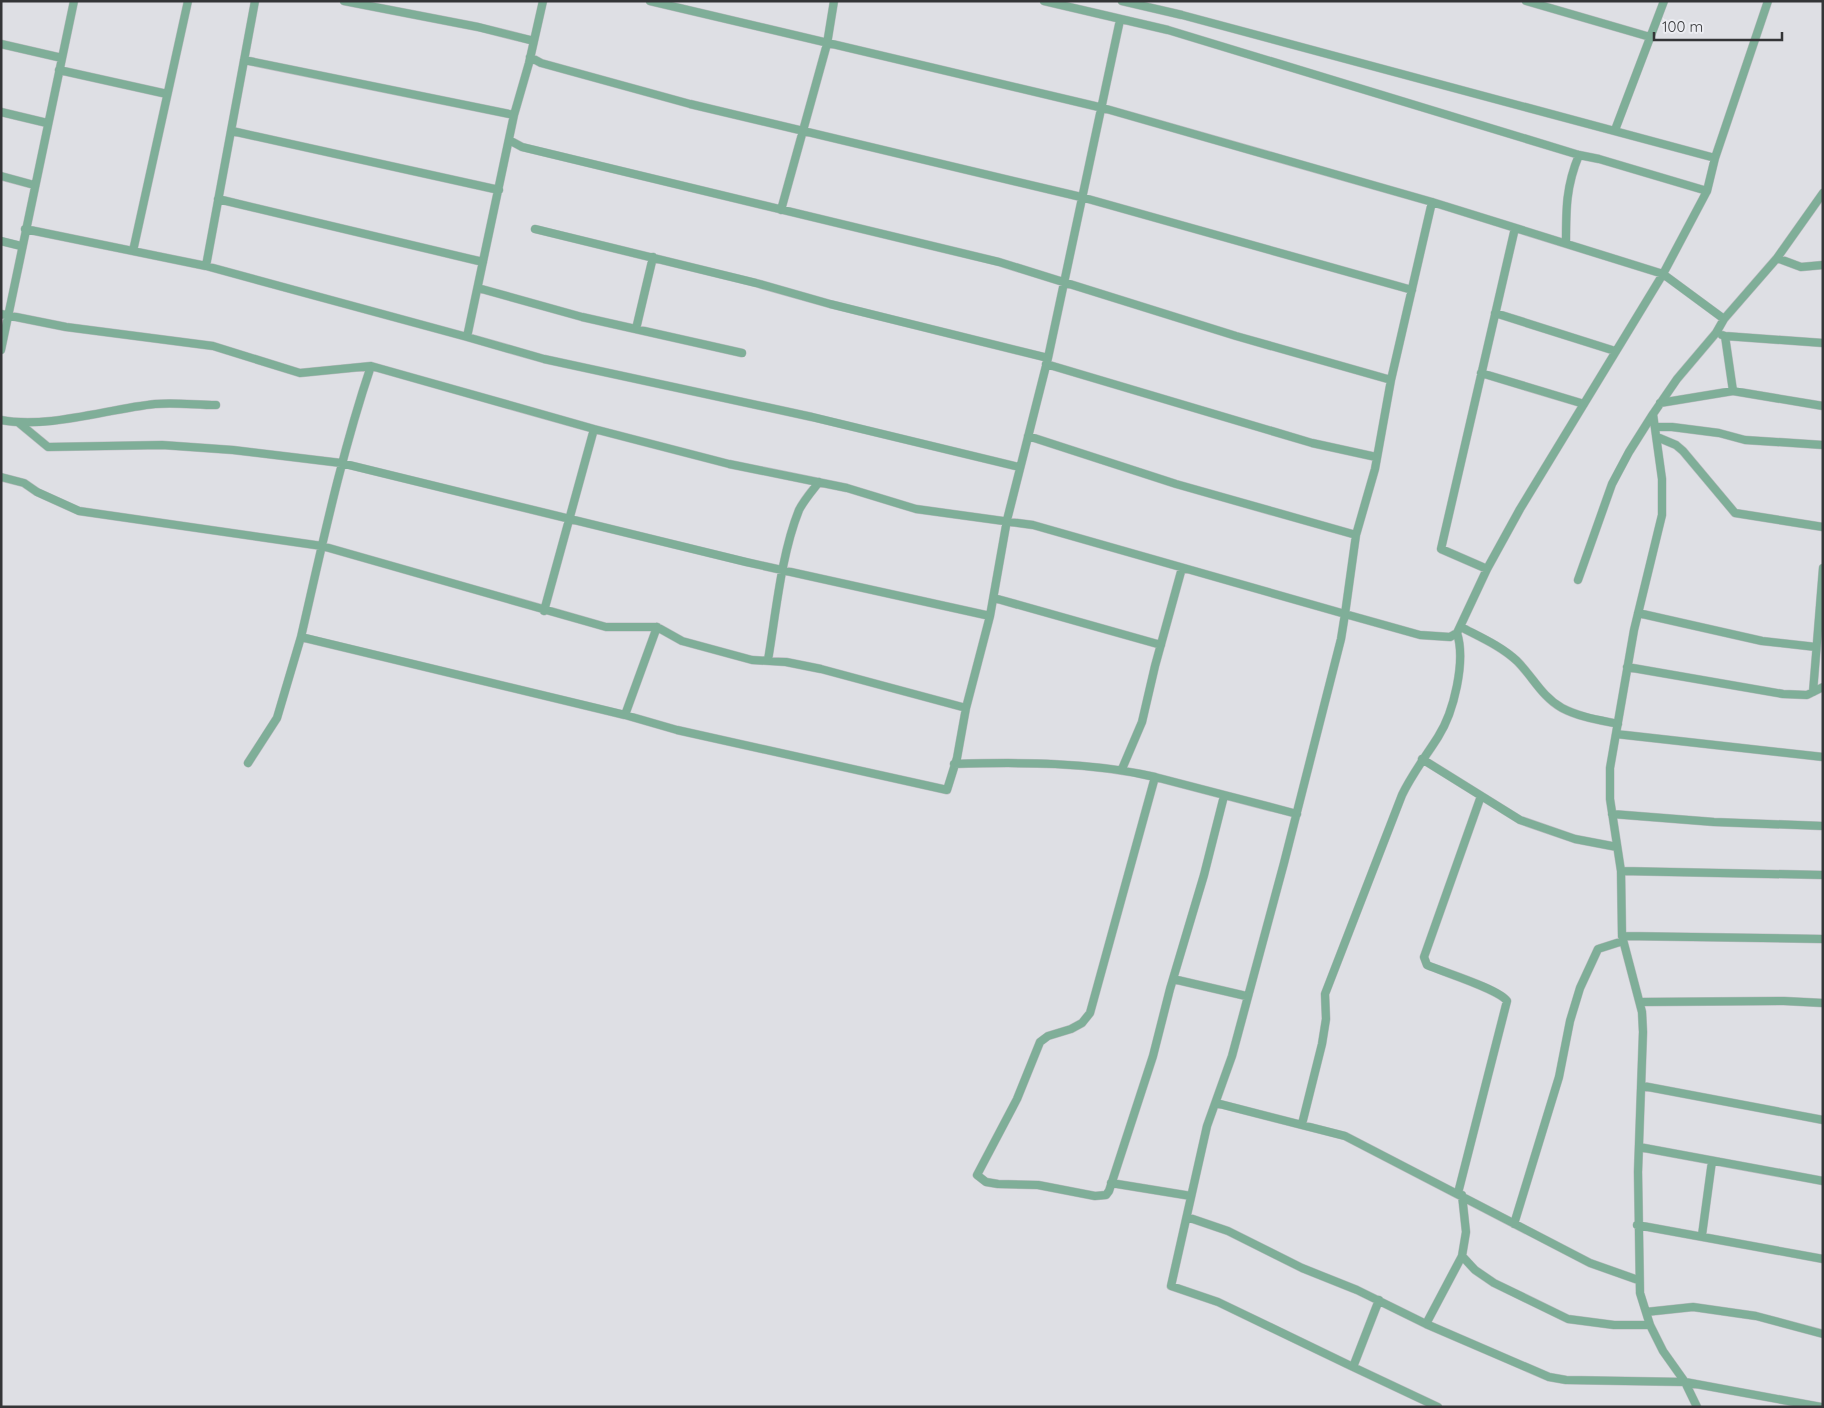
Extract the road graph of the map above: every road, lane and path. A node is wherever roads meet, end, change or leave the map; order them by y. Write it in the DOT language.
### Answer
graph roads {
  1 [pos="74,1"];
  2 [pos="188,1"];
  3 [pos="255,1"];
  4 [pos="344,1"];
  5 [pos="543,1"];
  6 [pos="650,1"];
  7 [pos="834,1"];
  8 [pos="1044,1"];
  9 [pos="1122,1"];
  10 [pos="1526,1"];
  11 [pos="1664,1"];
  12 [pos="1768,1"];
  13 [pos="1120,20"];
  14 [pos="1650,37"];
  15 [pos="534,41"];
  16 [pos="1,44"];
  17 [pos="827,44"];
  18 [pos="530,57"];
  19 [pos="62,58"];
  20 [pos="244,60"];
  21 [pos="59,70"];
  22 [pos="167,94"];
  23 [pos="1103,108"];
  24 [pos="1,112"];
  25 [pos="514,114"];
  26 [pos="47,123"];
  27 [pos="1615,130"];
  28 [pos="232,131"];
  29 [pos="802,131"];
  30 [pos="509,140"];
  31 [pos="1579,155"];
  32 [pos="1715,158"];
  33 [pos="1,176"];
  34 [pos="34,184"];
  35 [pos="499,190"];
  36 [pos="1707,191"];
  37 [pos="1823,193"];
  38 [pos="1081,197"];
  39 [pos="218,199"];
  40 [pos="1432,202"];
  41 [pos="781,210"];
  42 [pos="1515,228"];
  43 [pos="25,229"];
  44 [pos="535,229"];
  45 [pos="1,242"];
  46 [pos="1566,242"];
  47 [pos="21,246"];
  48 [pos="133,251"];
  49 [pos="652,257"];
  50 [pos="1777,258"];
  51 [pos="483,262"];
  52 [pos="1823,265"];
  53 [pos="206,266"];
  54 [pos="1663,274"];
  55 [pos="1063,281"];
  56 [pos="478,288"];
  57 [pos="1412,290"];
  58 [pos="1495,313"];
  59 [pos="4,315"];
  60 [pos="1724,319"];
  61 [pos="636,329"];
  62 [pos="1716,332"];
  63 [pos="1724,336"];
  64 [pos="467,337"];
  65 [pos="1823,343"];
  66 [pos="1,350"];
  67 [pos="1615,351"];
  68 [pos="742,353"];
  69 [pos="1047,361"];
  70 [pos="371,366"];
  71 [pos="1481,373"];
  72 [pos="1391,380"];
  73 [pos="1733,391"];
  74 [pos="1660,403"];
  75 [pos="1584,404"];
  76 [pos="216,405"];
  77 [pos="1823,406"];
  78 [pos="1653,414"];
  79 [pos="1,420"];
  80 [pos="19,423"];
  81 [pos="1656,428"];
  82 [pos="594,429"];
  83 [pos="1028,436"];
  84 [pos="1657,437"];
  85 [pos="1823,445"];
  86 [pos="1376,457"];
  87 [pos="341,464"];
  88 [pos="1019,467"];
  89 [pos="1,477"];
  90 [pos="819,482"];
  91 [pos="570,518"];
  92 [pos="1007,520"];
  93 [pos="1823,527"];
  94 [pos="1356,535"];
  95 [pos="322,546"];
  96 [pos="1182,568"];
  97 [pos="1823,568"];
  98 [pos="1487,569"];
  99 [pos="784,570"];
  100 [pos="1822,577"];
  101 [pos="1578,580"];
  102 [pos="994,598"];
  103 [pos="544,611"];
  104 [pos="1638,613"];
  105 [pos="1345,614"];
  106 [pos="990,616"];
  107 [pos="657,627"];
  108 [pos="1459,630"];
  109 [pos="301,637"];
  110 [pos="1161,645"];
  111 [pos="1816,647"];
  112 [pos="768,660"];
  113 [pos="1627,667"];
  114 [pos="1823,686"];
  115 [pos="1813,692"];
  116 [pos="966,708"];
  117 [pos="625,715"];
  118 [pos="1618,724"];
  119 [pos="1616,734"];
  120 [pos="1823,756"];
  121 [pos="1422,759"];
  122 [pos="248,763"];
  123 [pos="954,764"];
  124 [pos="1122,770"];
  125 [pos="1154,777"];
  126 [pos="1224,796"];
  127 [pos="1481,796"];
  128 [pos="1297,814"];
  129 [pos="1612,814"];
  130 [pos="1823,826"];
  131 [pos="1617,846"];
  132 [pos="1621,871"];
  133 [pos="1823,874"];
  134 [pos="1623,938"];
  135 [pos="1823,939"];
  136 [pos="1173,979"];
  137 [pos="1246,996"];
  138 [pos="1640,1002"];
  139 [pos="1823,1003"];
  140 [pos="1643,1086"];
  141 [pos="1216,1103"];
  142 [pos="1823,1120"];
  143 [pos="1302,1124"];
  144 [pos="1639,1147"];
  145 [pos="1712,1161"];
  146 [pos="1823,1181"];
  147 [pos="1111,1184"];
  148 [pos="1460,1194"];
  149 [pos="1191,1196"];
  150 [pos="1187,1217"];
  151 [pos="1514,1224"];
  152 [pos="1637,1225"];
  153 [pos="1702,1235"];
  154 [pos="1462,1256"];
  155 [pos="1823,1259"];
  156 [pos="1638,1280"];
  157 [pos="1379,1300"];
  158 [pos="1646,1312"];
  159 [pos="1426,1324"];
  160 [pos="1650,1325"];
  161 [pos="1823,1334"];
  162 [pos="1353,1367"];
  163 [pos="1686,1382"];
  164 [pos="1438,1407"];
  165 [pos="1697,1407"];
  166 [pos="1820,1407"];
  1 -- 19 [label="street"];
  2 -- 22 [label="street"];
  3 -- 20 [label="street"];
  4 -- 15 [label="street"];
  5 -- 15 [label="street"];
  6 -- 17 [label="street"];
  7 -- 17 [label="street"];
  8 -- 13 [label="street"];
  9 -- 27 [label="street"];
  10 -- 14 [label="street"];
  11 -- 14 [label="street"];
  12 -- 32 [label="street"];
  13 -- 23 [label="street"];
  13 -- 31 [label="street"];
  14 -- 27 [label="street"];
  15 -- 18 [label="street"];
  16 -- 19 [label="street"];
  17 -- 23 [label="street"];
  17 -- 29 [label="street"];
  18 -- 25 [label="street"];
  18 -- 29 [label="street"];
  19 -- 21 [label="street"];
  20 -- 25 [label="street"];
  20 -- 28 [label="street"];
  21 -- 22 [label="street"];
  21 -- 26 [label="street"];
  22 -- 48 [label="street"];
  23 -- 38 [label="street"];
  23 -- 40 [label="street"];
  24 -- 26 [label="street"];
  25 -- 30 [label="street"];
  26 -- 34 [label="street"];
  27 -- 32 [label="street"];
  28 -- 35 [label="street"];
  28 -- 39 [label="street"];
  29 -- 38 [label="street"];
  29 -- 41 [label="street"];
  30 -- 35 [label="street"];
  30 -- 41 [label="street"];
  31 -- 36 [label="street"];
  31 -- 46 [label="street"];
  32 -- 36 [label="street"];
  33 -- 34 [label="street"];
  34 -- 43 [label="street"];
  35 -- 51 [label="street"];
  36 -- 54 [label="street"];
  37 -- 50 [label="street"];
  38 -- 55 [label="street"];
  38 -- 57 [label="street"];
  39 -- 51 [label="street"];
  39 -- 53 [label="street"];
  40 -- 42 [label="street"];
  40 -- 57 [label="street"];
  41 -- 55 [label="street"];
  42 -- 46 [label="street"];
  42 -- 58 [label="street"];
  43 -- 47 [label="street"];
  43 -- 48 [label="street"];
  44 -- 49 [label="street"];
  45 -- 47 [label="street"];
  46 -- 54 [label="street"];
  47 -- 59 [label="street"];
  48 -- 53 [label="street"];
  49 -- 61 [label="street"];
  49 -- 69 [label="street"];
  50 -- 52 [label="street"];
  50 -- 60 [label="street"];
  51 -- 56 [label="street"];
  53 -- 64 [label="street"];
  54 -- 60 [label="street"];
  54 -- 67 [label="street"];
  55 -- 69 [label="street"];
  55 -- 72 [label="street"];
  56 -- 61 [label="street"];
  56 -- 64 [label="street"];
  57 -- 72 [label="street"];
  58 -- 67 [label="street"];
  58 -- 71 [label="street"];
  59 -- 66 [label="street"];
  59 -- 70 [label="street"];
  60 -- 62 [label="street"];
  61 -- 68 [label="street"];
  62 -- 63 [label="street"];
  62 -- 74 [label="street"];
  63 -- 65 [label="street"];
  63 -- 73 [label="street"];
  64 -- 88 [label="street"];
  67 -- 75 [label="street"];
  69 -- 83 [label="street"];
  69 -- 86 [label="street"];
  70 -- 82 [label="street"];
  70 -- 87 [label="street"];
  71 -- 75 [label="street"];
  71 -- 98 [label="street"];
  72 -- 86 [label="street"];
  73 -- 74 [label="street"];
  73 -- 77 [label="street"];
  74 -- 78 [label="street"];
  75 -- 98 [label="street"];
  76 -- 80 [label="street"];
  78 -- 81 [label="street"];
  78 -- 101 [label="street"];
  79 -- 80 [label="street"];
  80 -- 87 [label="street"];
  81 -- 84 [label="street"];
  81 -- 85 [label="street"];
  82 -- 90 [label="street"];
  82 -- 91 [label="street"];
  83 -- 88 [label="street"];
  83 -- 94 [label="street"];
  84 -- 93 [label="street"];
  84 -- 104 [label="street"];
  86 -- 94 [label="street"];
  87 -- 91 [label="street"];
  87 -- 95 [label="street"];
  88 -- 92 [label="street"];
  89 -- 95 [label="street"];
  90 -- 92 [label="street"];
  90 -- 99 [label="street"];
  91 -- 99 [label="street"];
  91 -- 103 [label="street"];
  92 -- 96 [label="street"];
  92 -- 102 [label="street"];
  94 -- 105 [label="street"];
  95 -- 103 [label="street"];
  95 -- 109 [label="street"];
  96 -- 105 [label="street"];
  96 -- 110 [label="street"];
  97 -- 100 [label="street"];
  98 -- 108 [label="street"];
  99 -- 106 [label="street"];
  99 -- 112 [label="street"];
  100 -- 111 [label="street"];
  102 -- 106 [label="street"];
  102 -- 110 [label="street"];
  103 -- 107 [label="street"];
  104 -- 111 [label="street"];
  104 -- 113 [label="street"];
  105 -- 108 [label="street"];
  105 -- 128 [label="street"];
  106 -- 116 [label="street"];
  107 -- 112 [label="street"];
  107 -- 117 [label="street"];
  108 -- 118 [label="street"];
  108 -- 121 [label="street"];
  109 -- 117 [label="street"];
  109 -- 122 [label="street"];
  110 -- 124 [label="street"];
  111 -- 115 [label="street"];
  112 -- 116 [label="street"];
  113 -- 115 [label="street"];
  113 -- 118 [label="street"];
  114 -- 115 [label="street"];
  116 -- 123 [label="street"];
  117 -- 123 [label="street"];
  118 -- 119 [label="street"];
  119 -- 120 [label="street"];
  119 -- 129 [label="street"];
  121 -- 127 [label="street"];
  121 -- 143 [label="street"];
  123 -- 124 [label="street"];
  124 -- 125 [label="street"];
  125 -- 126 [label="street"];
  125 -- 147 [label="street"];
  126 -- 128 [label="street"];
  126 -- 136 [label="street"];
  127 -- 131 [label="street"];
  127 -- 148 [label="street"];
  128 -- 137 [label="street"];
  129 -- 130 [label="street"];
  129 -- 131 [label="street"];
  131 -- 132 [label="street"];
  132 -- 133 [label="street"];
  132 -- 134 [label="street"];
  134 -- 135 [label="street"];
  134 -- 138 [label="street"];
  134 -- 151 [label="street"];
  136 -- 137 [label="street"];
  136 -- 147 [label="street"];
  137 -- 141 [label="street"];
  138 -- 139 [label="street"];
  138 -- 140 [label="street"];
  140 -- 142 [label="street"];
  140 -- 144 [label="street"];
  141 -- 143 [label="street"];
  141 -- 149 [label="street"];
  143 -- 148 [label="street"];
  144 -- 145 [label="street"];
  144 -- 152 [label="street"];
  145 -- 146 [label="street"];
  145 -- 153 [label="street"];
  147 -- 149 [label="street"];
  148 -- 151 [label="street"];
  148 -- 154 [label="street"];
  149 -- 150 [label="street"];
  150 -- 157 [label="street"];
  150 -- 162 [label="street"];
  151 -- 156 [label="street"];
  152 -- 153 [label="street"];
  152 -- 156 [label="street"];
  153 -- 155 [label="street"];
  154 -- 159 [label="street"];
  154 -- 160 [label="street"];
  156 -- 158 [label="street"];
  157 -- 159 [label="street"];
  157 -- 162 [label="street"];
  158 -- 160 [label="street"];
  158 -- 161 [label="street"];
  159 -- 163 [label="street"];
  160 -- 163 [label="street"];
  162 -- 164 [label="street"];
  163 -- 165 [label="street"];
  163 -- 166 [label="street"];
}
